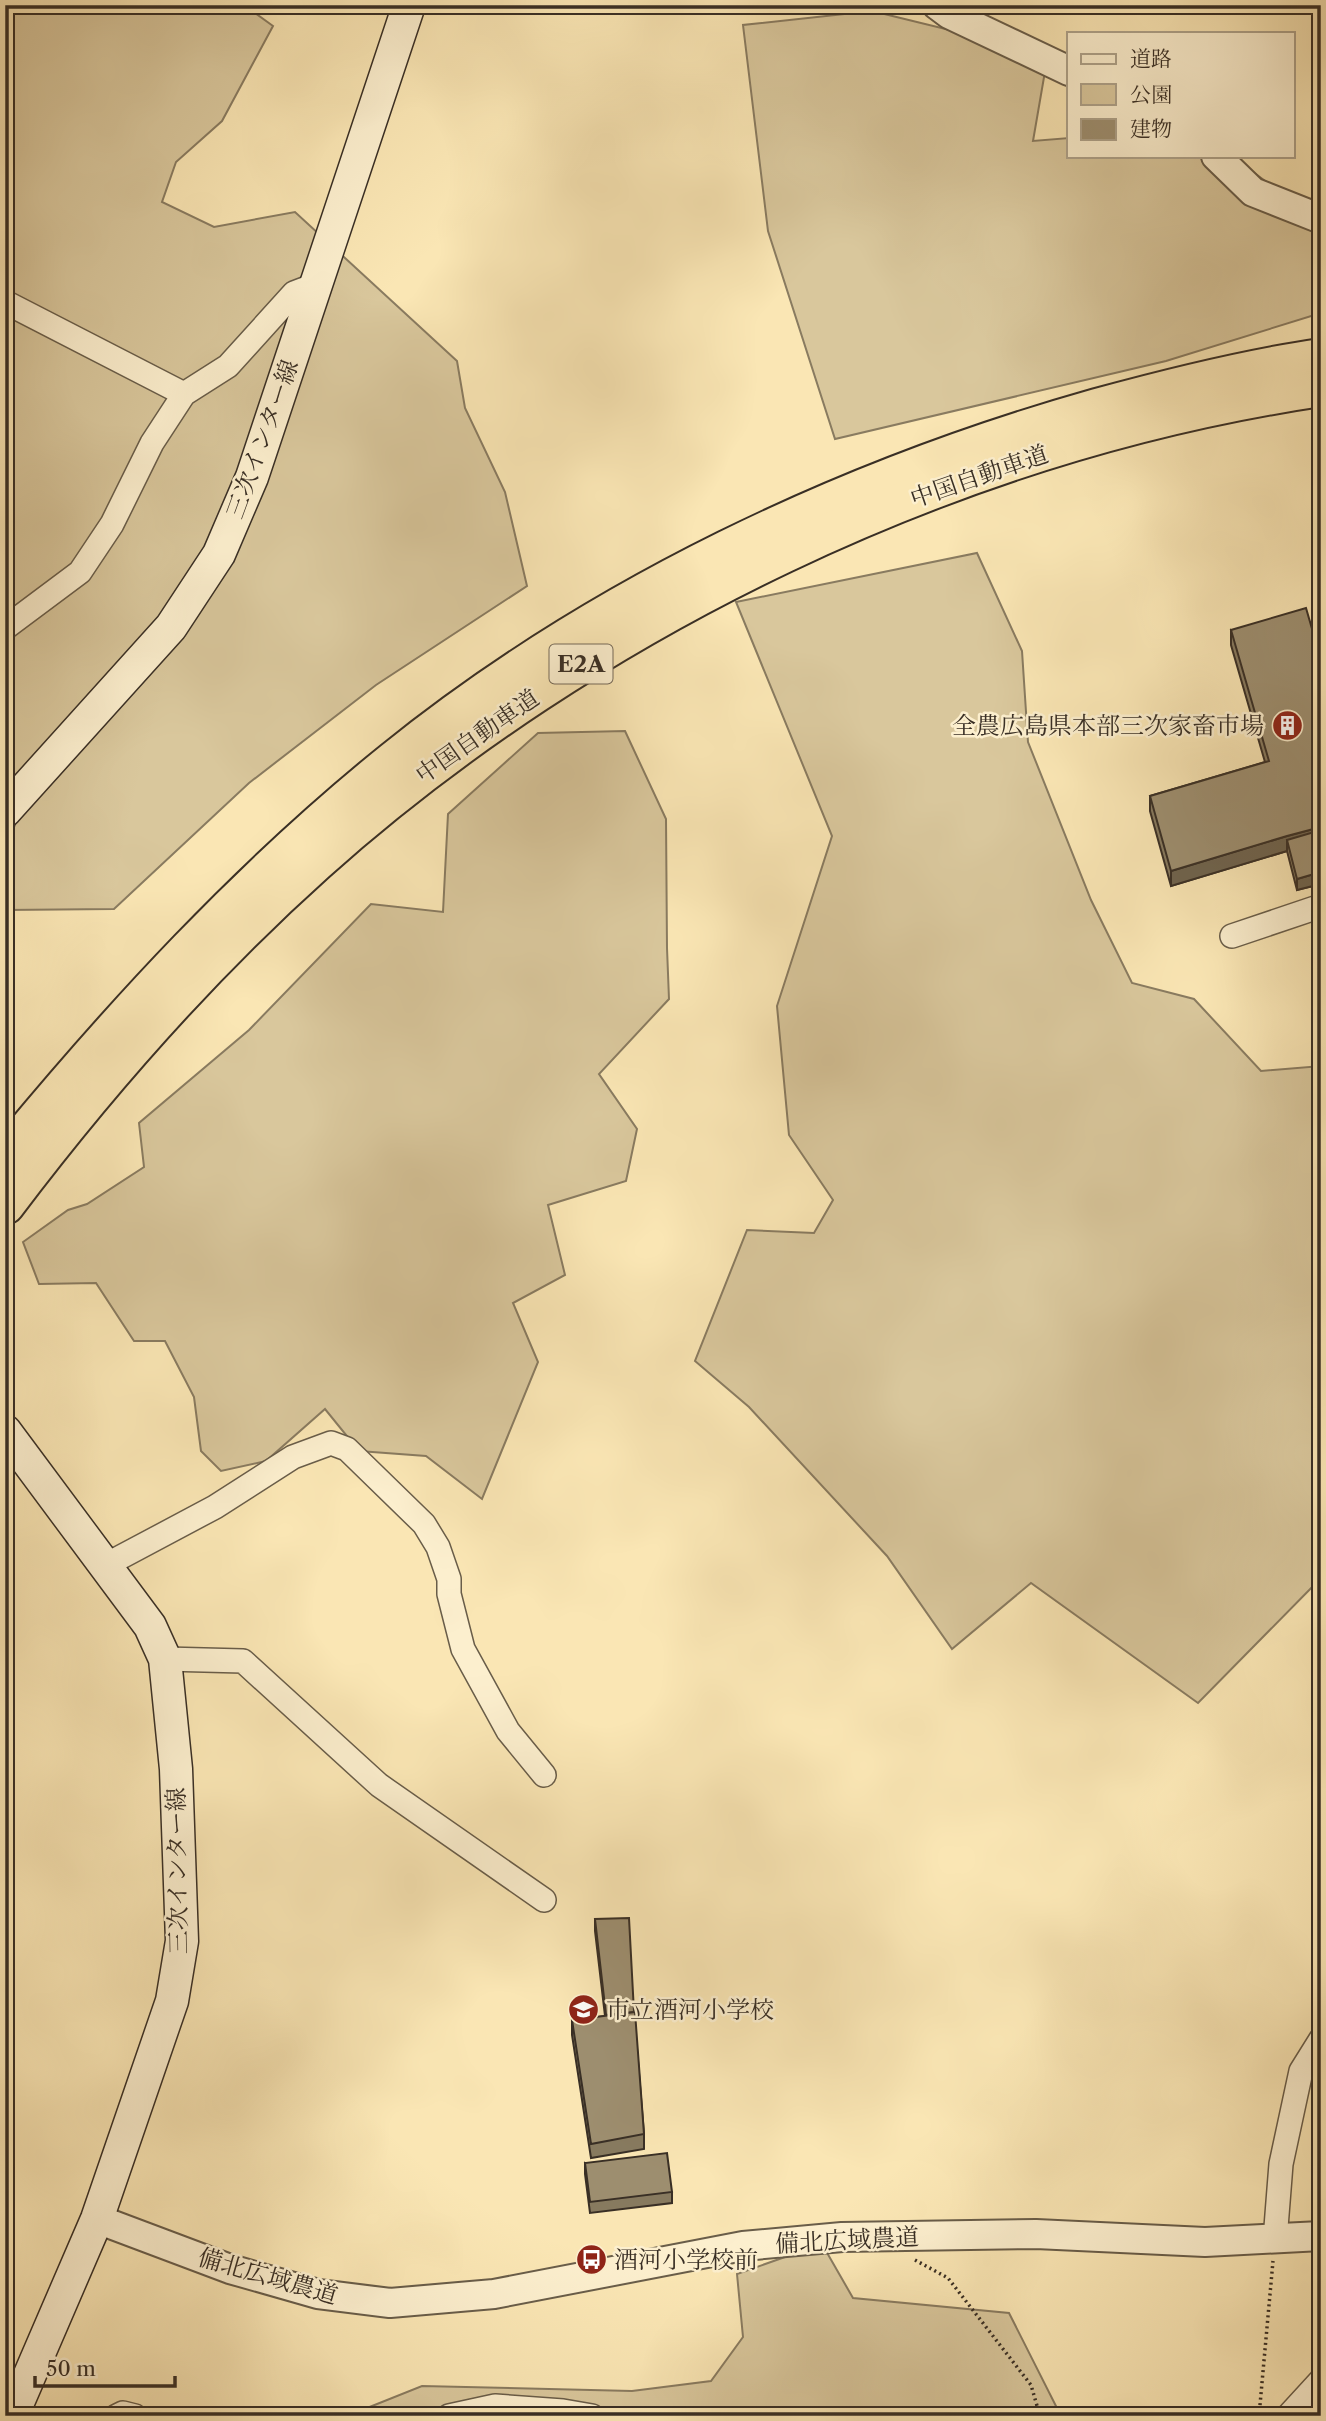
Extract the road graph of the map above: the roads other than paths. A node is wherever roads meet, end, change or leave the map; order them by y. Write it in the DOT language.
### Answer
graph roads {
  1 [pos="408,5"];
  2 [pos="937,5"];
  3 [pos="1067,70"];
  4 [pos="1218,158"];
  5 [pos="1321,219"];
  6 [pos="315,285"];
  7 [pos="5,302"];
  8 [pos="1314,366"];
  9 [pos="184,394"];
  10 [pos="5,628"];
  11 [pos="5,811"];
  12 [pos="1321,906"];
  13 [pos="1232,936"];
  14 [pos="5,1157"];
  15 [pos="5,1205"];
  16 [pos="5,1431"];
  17 [pos="104,1566"];
  18 [pos="164,1659"];
  19 [pos="544,1776"];
  20 [pos="544,1900"];
  21 [pos="1321,2039"];
  22 [pos="97,2219"];
  23 [pos="1321,2236"];
  24 [pos="1275,2240"];
  25 [pos="1321,2380"];
  26 [pos="12,2416"];
  27 [pos="117,2416"];
  28 [pos="135,2416"];
  29 [pos="449,2416"];
  30 [pos="592,2416"];
  31 [pos="1289,2416"];
  1 -- 6 [label="main road, 三次インター線"];
  2 -- 3 [label="street"];
  4 -- 5 [label="street"];
  6 -- 9 [label="street"];
  6 -- 11 [label="main road, 三次インター線"];
  7 -- 9 [label="street"];
  8 -- 14 [label="highway, 中国自動車道 / E2A"];
  8 -- 15 [label="highway, 中国自動車道 / E2A"];
  9 -- 10 [label="street"];
  12 -- 13 [label="street"];
  16 -- 17 [label="main road, 三次インター線"];
  17 -- 18 [label="main road, 三次インター線"];
  17 -- 19 [label="street"];
  18 -- 20 [label="street"];
  18 -- 22 [label="main road, 三次インター線"];
  21 -- 24 [label="street"];
  22 -- 24 [label="street, 備北広域農道"];
  22 -- 26 [label="main road, 三次インター線"];
  23 -- 24 [label="street, 備北広域農道"];
  25 -- 31 [label="street"];
  27 -- 28 [label="street"];
  29 -- 30 [label="street"];
}
